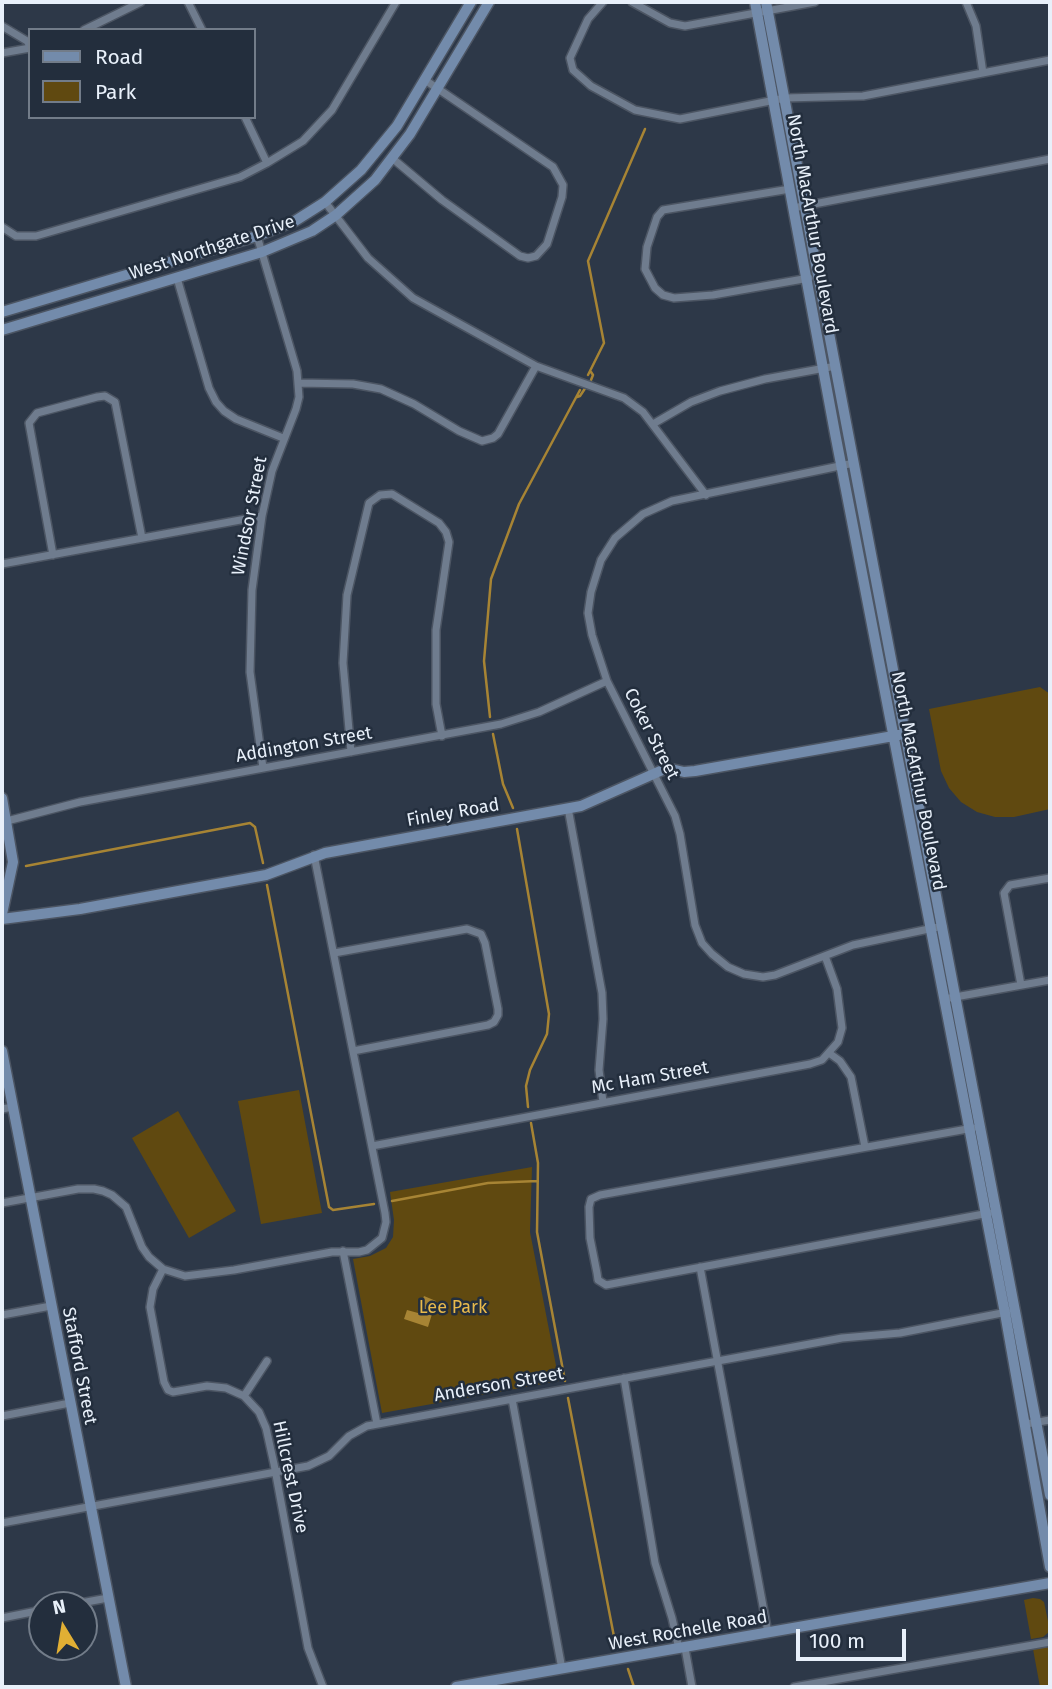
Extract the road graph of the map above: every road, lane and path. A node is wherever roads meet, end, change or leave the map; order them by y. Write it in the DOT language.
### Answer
graph roads {
  1 [pos="141,2"];
  2 [pos="188,2"];
  3 [pos="396,2"];
  4 [pos="471,2"];
  5 [pos="489,2"];
  6 [pos="603,2"];
  7 [pos="632,2"];
  8 [pos="815,2"];
  9 [pos="966,2"];
  10 [pos="767,6"];
  11 [pos="756,7"];
  12 [pos="2,26"];
  13 [pos="88,28"];
  14 [pos="201,28"];
  15 [pos="28,43"];
  16 [pos="28,47"];
  17 [pos="2,53"];
  18 [pos="1050,60"];
  19 [pos="983,73"];
  20 [pos="425,80"];
  21 [pos="438,88"];
  22 [pos="785,98"];
  23 [pos="774,100"];
  24 [pos="246,119"];
  25 [pos="392,158"];
  26 [pos="1050,159"];
  27 [pos="267,163"];
  28 [pos="790,189"];
  29 [pos="325,202"];
  30 [pos="805,206"];
  31 [pos="793,208"];
  32 [pos="336,215"];
  33 [pos="2,227"];
  34 [pos="257,236"];
  35 [pos="262,252"];
  36 [pos="819,276"];
  37 [pos="177,278"];
  38 [pos="806,279"];
  39 [pos="2,312"];
  40 [pos="2,330"];
  41 [pos="536,366"];
  42 [pos="835,366"];
  43 [pos="823,368"];
  44 [pos="299,383"];
  45 [pos="653,424"];
  46 [pos="283,439"];
  47 [pos="854,463"];
  48 [pos="841,466"];
  49 [pos="706,495"];
  50 [pos="262,516"];
  51 [pos="866,525"];
  52 [pos="853,527"];
  53 [pos="142,538"];
  54 [pos="53,555"];
  55 [pos="2,564"];
  56 [pos="878,587"];
  57 [pos="865,589"];
  58 [pos="607,681"];
  59 [pos="897,688"];
  60 [pos="885,691"];
  61 [pos="906,734"];
  62 [pos="442,736"];
  63 [pos="894,736"];
  64 [pos="351,752"];
  65 [pos="262,768"];
  66 [pos="653,774"];
  67 [pos="2,798"];
  68 [pos="568,808"];
  69 [pos="4,822"];
  70 [pos="314,855"];
  71 [pos="1050,878"];
  72 [pos="2,914"];
  73 [pos="2,919"];
  74 [pos="943,926"];
  75 [pos="930,928"];
  76 [pos="334,953"];
  77 [pos="825,956"];
  78 [pos="1050,980"];
  79 [pos="1021,985"];
  80 [pos="956,997"];
  81 [pos="944,999"];
  82 [pos="2,1051"];
  83 [pos="353,1051"];
  84 [pos="830,1053"];
  85 [pos="603,1102"];
  86 [pos="7,1108"];
  87 [pos="975,1128"];
  88 [pos="372,1146"];
  89 [pos="865,1147"];
  90 [pos="30,1198"];
  91 [pos="2,1203"];
  92 [pos="991,1213"];
  93 [pos="343,1251"];
  94 [pos="700,1267"];
  95 [pos="163,1269"];
  96 [pos="51,1306"];
  97 [pos="1010,1312"];
  98 [pos="2,1315"];
  99 [pos="267,1361"];
  100 [pos="717,1361"];
  101 [pos="624,1378"];
  102 [pos="244,1396"];
  103 [pos="512,1399"];
  104 [pos="70,1404"];
  105 [pos="2,1416"];
  106 [pos="1050,1420"];
  107 [pos="1031,1423"];
  108 [pos="377,1424"];
  109 [pos="1029,1442"];
  110 [pos="275,1472"];
  111 [pos="1050,1491"];
  112 [pos="90,1507"];
  113 [pos="2,1524"];
  114 [pos="1050,1567"];
  115 [pos="1050,1583"];
  116 [pos="108,1598"];
  117 [pos="98,1600"];
  118 [pos="28,1613"];
  119 [pos="2,1618"];
  120 [pos="768,1633"];
  121 [pos="1050,1642"];
  122 [pos="682,1648"];
  123 [pos="562,1669"];
  124 [pos="126,1687"];
  125 [pos="323,1687"];
  126 [pos="456,1687"];
  127 [pos="692,1687"];
  128 [pos="794,1687"];
  1 -- 13 [label="street"];
  2 -- 14 [label="street"];
  3 -- 27 [label="street"];
  4 -- 20 [label="main road, West Northgate Drive"];
  5 -- 21 [label="main road, West Northgate Drive"];
  6 -- 23 [label="street"];
  7 -- 11 [label="street"];
  8 -- 10 [label="street"];
  9 -- 19 [label="street"];
  10 -- 11 [label="street"];
  10 -- 22 [label="main road, North MacArthur Boulevard"];
  11 -- 23 [label="main road, North MacArthur Boulevard"];
  12 -- 15 [label="street"];
  16 -- 17 [label="street"];
  18 -- 19 [label="street"];
  19 -- 22 [label="street"];
  20 -- 21 [label="street"];
  20 -- 29 [label="main road, West Northgate Drive"];
  21 -- 25 [label="main road, West Northgate Drive"];
  21 -- 25 [label="street"];
  22 -- 23 [label="street"];
  22 -- 30 [label="main road, North MacArthur Boulevard"];
  23 -- 28 [label="main road, North MacArthur Boulevard"];
  24 -- 27 [label="street"];
  25 -- 32 [label="main road, West Northgate Drive"];
  26 -- 30 [label="street"];
  27 -- 33 [label="street"];
  28 -- 31 [label="main road, North MacArthur Boulevard"];
  28 -- 38 [label="street"];
  29 -- 32 [label="street"];
  29 -- 34 [label="main road, West Northgate Drive"];
  30 -- 31 [label="street"];
  30 -- 36 [label="main road, North MacArthur Boulevard"];
  31 -- 38 [label="main road, North MacArthur Boulevard"];
  32 -- 35 [label="main road, West Northgate Drive"];
  32 -- 41 [label="street"];
  34 -- 35 [label="street, Windsor Street"];
  34 -- 39 [label="main road, West Northgate Drive"];
  35 -- 37 [label="main road, West Northgate Drive"];
  35 -- 44 [label="street, Windsor Street"];
  36 -- 38 [label="street"];
  36 -- 42 [label="main road, North MacArthur Boulevard"];
  37 -- 40 [label="main road, West Northgate Drive"];
  37 -- 46 [label="street"];
  38 -- 43 [label="main road, North MacArthur Boulevard"];
  41 -- 44 [label="street"];
  41 -- 45 [label="street"];
  42 -- 43 [label="street"];
  42 -- 47 [label="main road, North MacArthur Boulevard"];
  43 -- 45 [label="street"];
  43 -- 48 [label="main road, North MacArthur Boulevard"];
  44 -- 46 [label="street, Windsor Street"];
  45 -- 49 [label="street"];
  46 -- 50 [label="street, Windsor Street"];
  47 -- 48 [label="street, Coker Street"];
  47 -- 51 [label="main road, North MacArthur Boulevard"];
  48 -- 49 [label="street, Coker Street"];
  48 -- 52 [label="main road, North MacArthur Boulevard"];
  49 -- 58 [label="street, Coker Street"];
  50 -- 53 [label="street"];
  50 -- 65 [label="street, Windsor Street"];
  51 -- 52 [label="main road"];
  51 -- 56 [label="main road, North MacArthur Boulevard"];
  52 -- 57 [label="main road, North MacArthur Boulevard"];
  53 -- 54 [label="street"];
  53 -- 54 [label="street"];
  54 -- 55 [label="street"];
  56 -- 57 [label="main road"];
  56 -- 59 [label="main road, North MacArthur Boulevard"];
  57 -- 60 [label="main road, North MacArthur Boulevard"];
  58 -- 62 [label="street, Addington Street"];
  58 -- 66 [label="street, Coker Street"];
  59 -- 60 [label="main road"];
  59 -- 61 [label="main road, North MacArthur Boulevard"];
  60 -- 63 [label="main road, North MacArthur Boulevard"];
  61 -- 63 [label="main road, Finley Road"];
  61 -- 74 [label="main road, North MacArthur Boulevard"];
  62 -- 64 [label="street, Addington Street"];
  62 -- 64 [label="street"];
  63 -- 66 [label="main road, Finley Road"];
  63 -- 75 [label="main road, North MacArthur Boulevard"];
  64 -- 65 [label="street, Addington Street"];
  65 -- 69 [label="street, Addington Street"];
  66 -- 68 [label="main road, Finley Road"];
  66 -- 77 [label="street, Coker Street"];
  67 -- 69 [label="main road"];
  68 -- 70 [label="main road, Finley Road"];
  68 -- 85 [label="street"];
  69 -- 72 [label="main road"];
  70 -- 73 [label="main road, Finley Road"];
  70 -- 76 [label="street"];
  71 -- 79 [label="street"];
  74 -- 75 [label="street, Coker Street"];
  74 -- 80 [label="main road, North MacArthur Boulevard"];
  75 -- 77 [label="street, Coker Street"];
  75 -- 81 [label="main road, North MacArthur Boulevard"];
  76 -- 83 [label="street"];
  76 -- 83 [label="street"];
  77 -- 84 [label="street"];
  78 -- 79 [label="street"];
  79 -- 80 [label="street"];
  80 -- 81 [label="street"];
  80 -- 87 [label="main road, North MacArthur Boulevard"];
  81 -- 87 [label="main road, North MacArthur Boulevard"];
  82 -- 86 [label="main road, Stafford Street"];
  83 -- 88 [label="street"];
  84 -- 85 [label="street, Mc Ham Street"];
  84 -- 89 [label="street"];
  85 -- 88 [label="street, Mc Ham Street"];
  86 -- 90 [label="main road, Stafford Street"];
  87 -- 89 [label="street"];
  87 -- 92 [label="main road, North MacArthur Boulevard"];
  88 -- 93 [label="street"];
  89 -- 94 [label="street"];
  90 -- 91 [label="street"];
  90 -- 95 [label="street"];
  90 -- 96 [label="main road, Stafford Street"];
  92 -- 94 [label="street"];
  92 -- 97 [label="main road, North MacArthur Boulevard"];
  93 -- 95 [label="street"];
  93 -- 108 [label="street"];
  94 -- 100 [label="street"];
  95 -- 102 [label="street"];
  96 -- 98 [label="street"];
  96 -- 104 [label="main road, Stafford Street"];
  97 -- 100 [label="street, Anderson Street"];
  97 -- 107 [label="main road, North MacArthur Boulevard"];
  99 -- 102 [label="street"];
  100 -- 101 [label="street, Anderson Street"];
  100 -- 120 [label="street"];
  101 -- 103 [label="street, Anderson Street"];
  101 -- 122 [label="street"];
  102 -- 110 [label="street, Hillcrest Drive"];
  103 -- 108 [label="street, Anderson Street"];
  103 -- 123 [label="street"];
  104 -- 105 [label="street"];
  104 -- 112 [label="main road, Stafford Street"];
  106 -- 107 [label="street"];
  107 -- 109 [label="main road, North MacArthur Boulevard"];
  107 -- 111 [label="main road, North MacArthur Boulevard"];
  108 -- 110 [label="street, Anderson Street"];
  109 -- 111 [label="main road"];
  109 -- 114 [label="main road, North MacArthur Boulevard"];
  110 -- 112 [label="street, Anderson Street"];
  110 -- 125 [label="street, Hillcrest Drive"];
  112 -- 113 [label="street, Anderson Street"];
  112 -- 116 [label="main road, Stafford Street"];
  115 -- 120 [label="main road, West Rochelle Road"];
  116 -- 117 [label="street"];
  116 -- 124 [label="main road, Stafford Street"];
  118 -- 119 [label="street"];
  120 -- 122 [label="main road, West Rochelle Road"];
  121 -- 128 [label="street"];
  122 -- 123 [label="main road, West Rochelle Road"];
  122 -- 127 [label="street"];
  123 -- 126 [label="main road, West Rochelle Road"];
}
